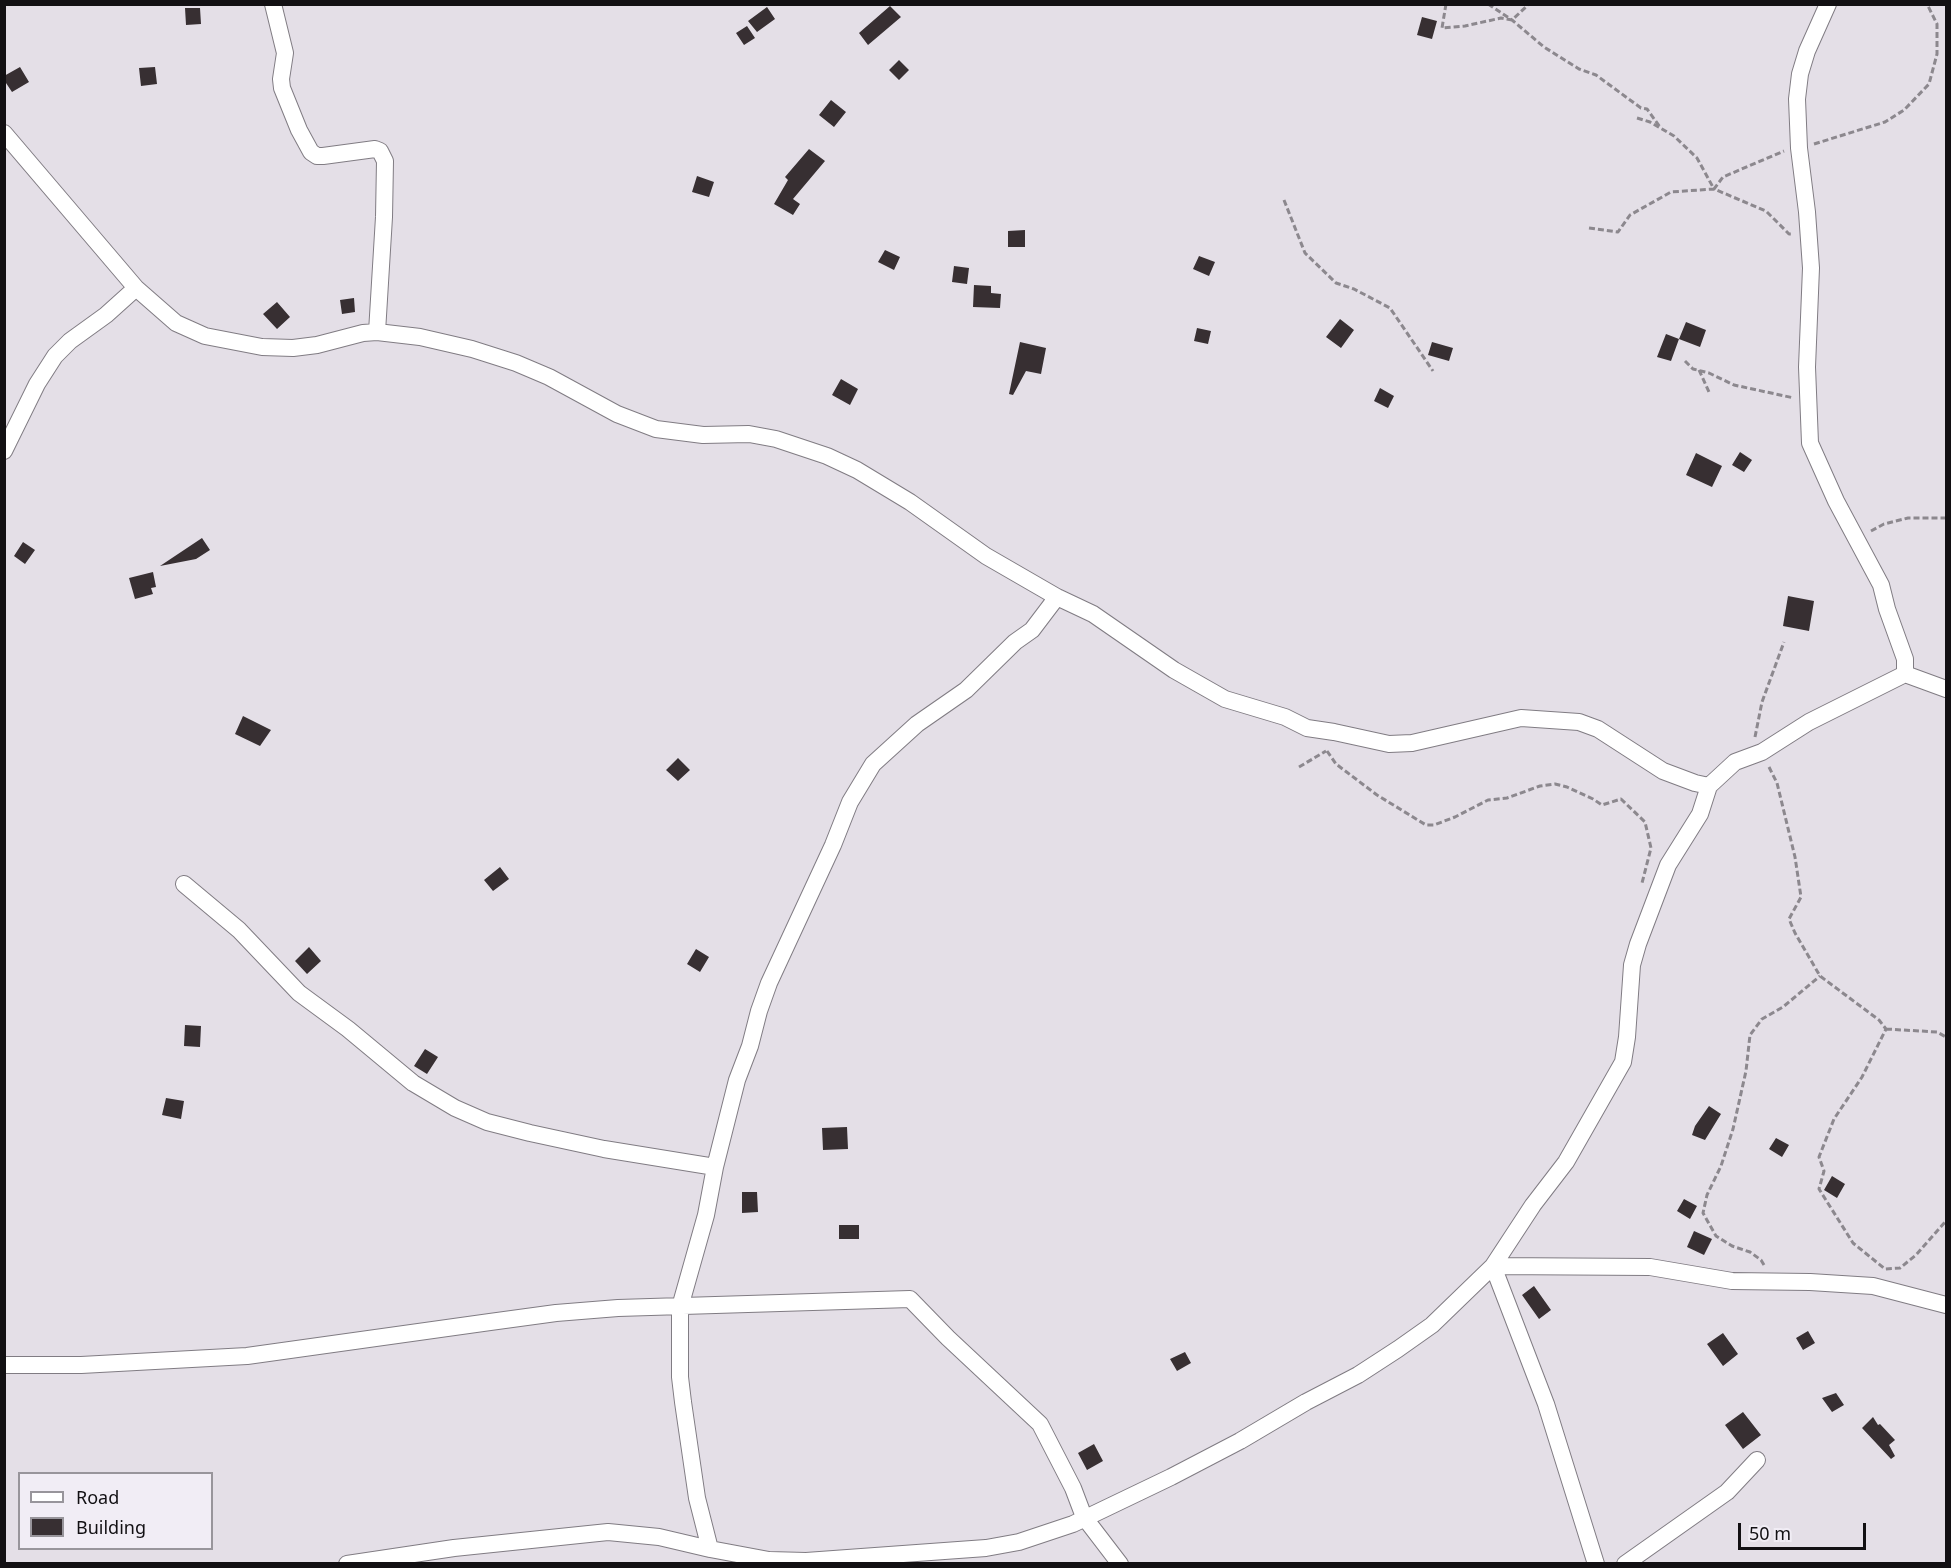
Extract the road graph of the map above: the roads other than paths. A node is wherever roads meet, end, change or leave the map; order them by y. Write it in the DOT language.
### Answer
graph roads {
  1 [pos="273,4"];
  2 [pos="1828,4"];
  3 [pos="4,133"];
  4 [pos="136,288"];
  5 [pos="377,332"];
  6 [pos="4,451"];
  7 [pos="1057,597"];
  8 [pos="1905,674"];
  9 [pos="1947,688"];
  10 [pos="1709,786"];
  11 [pos="184,884"];
  12 [pos="715,1167"];
  13 [pos="1493,1266"];
  14 [pos="1947,1305"];
  15 [pos="680,1307"];
  16 [pos="4,1365"];
  17 [pos="1757,1460"];
  18 [pos="1084,1517"];
  19 [pos="710,1549"];
  20 [pos="347,1563"];
  21 [pos="1120,1563"];
  22 [pos="1596,1563"];
  23 [pos="1625,1563"];
  1 -- 5 [label="street"];
  2 -- 8 [label="street"];
  3 -- 4 [label="street"];
  4 -- 5 [label="street"];
  4 -- 6 [label="street"];
  5 -- 7 [label="street"];
  7 -- 10 [label="street"];
  7 -- 12 [label="street"];
  8 -- 9 [label="street"];
  8 -- 10 [label="street"];
  10 -- 13 [label="street"];
  11 -- 12 [label="street"];
  12 -- 15 [label="street"];
  13 -- 14 [label="street"];
  13 -- 18 [label="street"];
  13 -- 22 [label="street"];
  15 -- 16 [label="street"];
  15 -- 18 [label="street"];
  15 -- 19 [label="street"];
  17 -- 23 [label="street"];
  18 -- 19 [label="street"];
  18 -- 21 [label="street"];
  19 -- 20 [label="street"];
}
